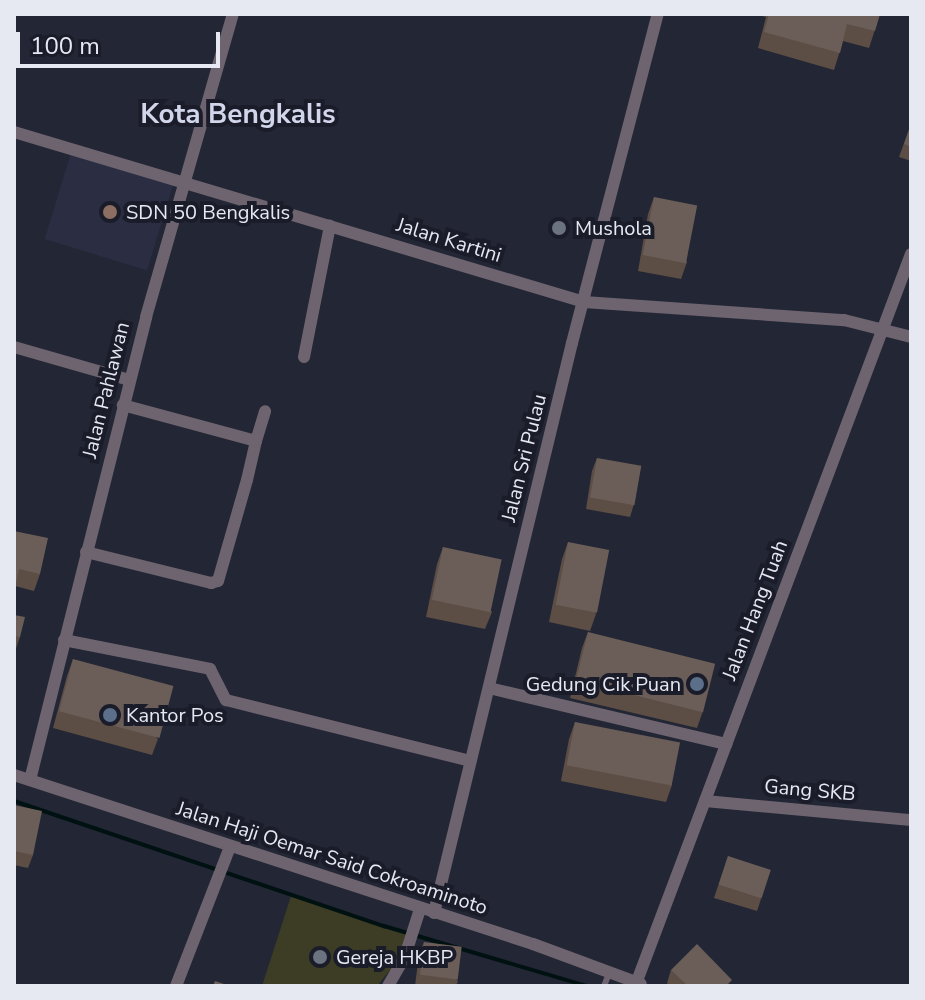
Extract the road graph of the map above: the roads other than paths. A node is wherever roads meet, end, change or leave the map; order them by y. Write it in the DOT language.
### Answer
graph roads {
  1 [pos="233,14"];
  2 [pos="658,14"];
  3 [pos="14,132"];
  4 [pos="186,182"];
  5 [pos="330,226"];
  6 [pos="911,254"];
  7 [pos="584,302"];
  8 [pos="884,327"];
  9 [pos="911,337"];
  10 [pos="14,347"];
  11 [pos="304,357"];
  12 [pos="129,380"];
  13 [pos="123,405"];
  14 [pos="265,411"];
  15 [pos="256,441"];
  16 [pos="86,552"];
  17 [pos="64,640"];
  18 [pos="489,688"];
  19 [pos="726,744"];
  20 [pos="471,761"];
  21 [pos="14,775"];
  22 [pos="30,780"];
  23 [pos="705,801"];
  24 [pos="911,820"];
  25 [pos="228,852"];
  26 [pos="434,913"];
  27 [pos="419,914"];
  28 [pos="606,979"];
  29 [pos="641,984"];
  30 [pos="176,986"];
  31 [pos="388,986"];
  1 -- 4 [label="street, Jalan Pahlawan"];
  2 -- 7 [label="street, Jalan Sri Pulau"];
  3 -- 4 [label="street, Jalan Kartini"];
  4 -- 5 [label="street, Jalan Kartini"];
  4 -- 12 [label="street, Jalan Pahlawan"];
  5 -- 7 [label="street, Jalan Kartini"];
  5 -- 11 [label="street"];
  6 -- 8 [label="street, Jalan Hang Tuah"];
  7 -- 8 [label="street, Jalan Kartini"];
  7 -- 18 [label="street, Jalan Sri Pulau"];
  8 -- 9 [label="street, Jalan Kartini"];
  8 -- 19 [label="street, Jalan Hang Tuah"];
  10 -- 12 [label="street"];
  12 -- 13 [label="street, Jalan Pahlawan"];
  13 -- 15 [label="street"];
  13 -- 16 [label="street, Jalan Pahlawan"];
  14 -- 15 [label="street"];
  15 -- 16 [label="street"];
  16 -- 17 [label="street, Jalan Pahlawan"];
  17 -- 20 [label="street"];
  17 -- 22 [label="street, Jalan Pahlawan"];
  18 -- 19 [label="street"];
  18 -- 20 [label="street, Jalan Sri Pulau"];
  19 -- 23 [label="street, Jalan Hang Tuah"];
  20 -- 26 [label="street, Jalan Sri Pulau"];
  21 -- 22 [label="street, Jalan Haji Oemar Said Cokroaminoto"];
  22 -- 25 [label="street, Jalan Haji Oemar Said Cokroaminoto"];
  23 -- 24 [label="street, Gang SKB"];
  23 -- 29 [label="street, Jalan Hang Tuah"];
  25 -- 27 [label="street, Jalan Haji Oemar Said Cokroaminoto"];
  25 -- 30 [label="street"];
  26 -- 27 [label="street, Jalan Haji Oemar Said Cokroaminoto"];
  26 -- 28 [label="street, Jalan Haji Oemar Said Cokroaminoto"];
  27 -- 31 [label="street"];
  28 -- 29 [label="street, Jalan Haji Oemar Said Cokroaminoto"];
}
